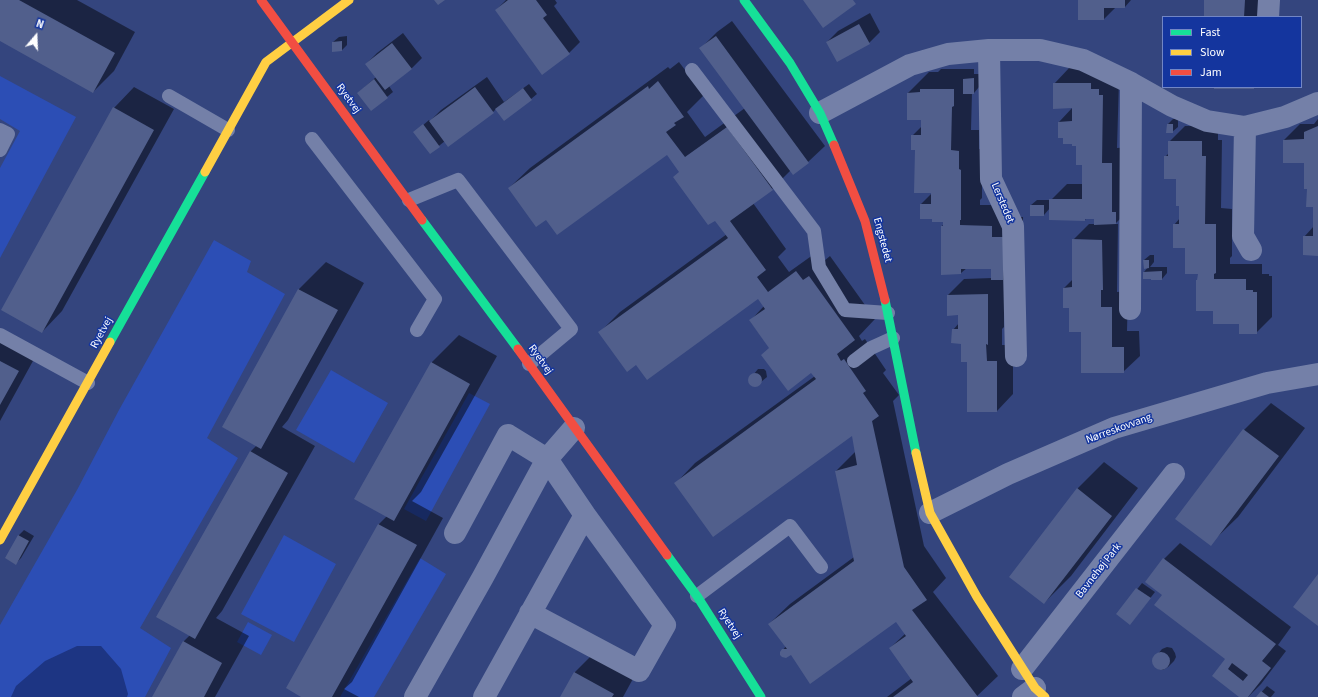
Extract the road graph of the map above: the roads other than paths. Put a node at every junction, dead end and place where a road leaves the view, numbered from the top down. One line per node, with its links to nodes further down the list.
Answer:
1 (261, 0): 6 (street, Ryetvej)
2 (349, 0): 6 (street)
3 (744, 0): 12 (street, Engstedet)
4 (1269, 0): 5 (street)
5 (1268, 16)
6 (292, 41): 15 (street, Ryetvej); 18 (street, Ryetvej)
7 (989, 50): 9 (street); 12 (street); 25 (street, Lerstedet)
8 (692, 70): 21 (lane)
9 (1131, 83): 13 (street); 20 (street)
10 (169, 96): 15 (lane)
11 (1318, 104): 13 (street)
12 (820, 113): 21 (street, Engstedet)
13 (1245, 127): 19 (street)
14 (0, 130): 17 (lane)
15 (228, 130): 29 (street, Ryetvej)
16 (312, 139): 22 (lane)
17 (0, 150)
18 (409, 200): 27 (street, Ryetvej); 27 (lane)
19 (1251, 250)
20 (1130, 309)
21 (888, 313): 24 (street, Engstedet)
22 (417, 330)
23 (0, 336): 29 (lane)
24 (893, 338): 26 (lane); 33 (street, Engstedet)
25 (1016, 356)
26 (854, 362)
27 (530, 364): 30 (street, Ryetvej)
28 (1318, 374): 33 (street, Nørreskovvang)
29 (88, 383): 36 (street, Ryetvej)
30 (574, 428): 31 (street); 38 (street, Ryetvej)
31 (547, 459): 34 (street); 35 (street); 42 (street)
32 (1174, 474): 40 (street, Bavnehøj Park)
33 (930, 513): 40 (street)
34 (585, 515): 39 (street); 39 (street)
35 (454, 533)
36 (0, 540)
37 (820, 567): 38 (lane)
38 (696, 596): 44 (street, Ryetvej)
39 (530, 613): 43 (street)
40 (1022, 669): 41 (street)
41 (1034, 694)
42 (415, 697)
43 (484, 697)
44 (761, 697)

